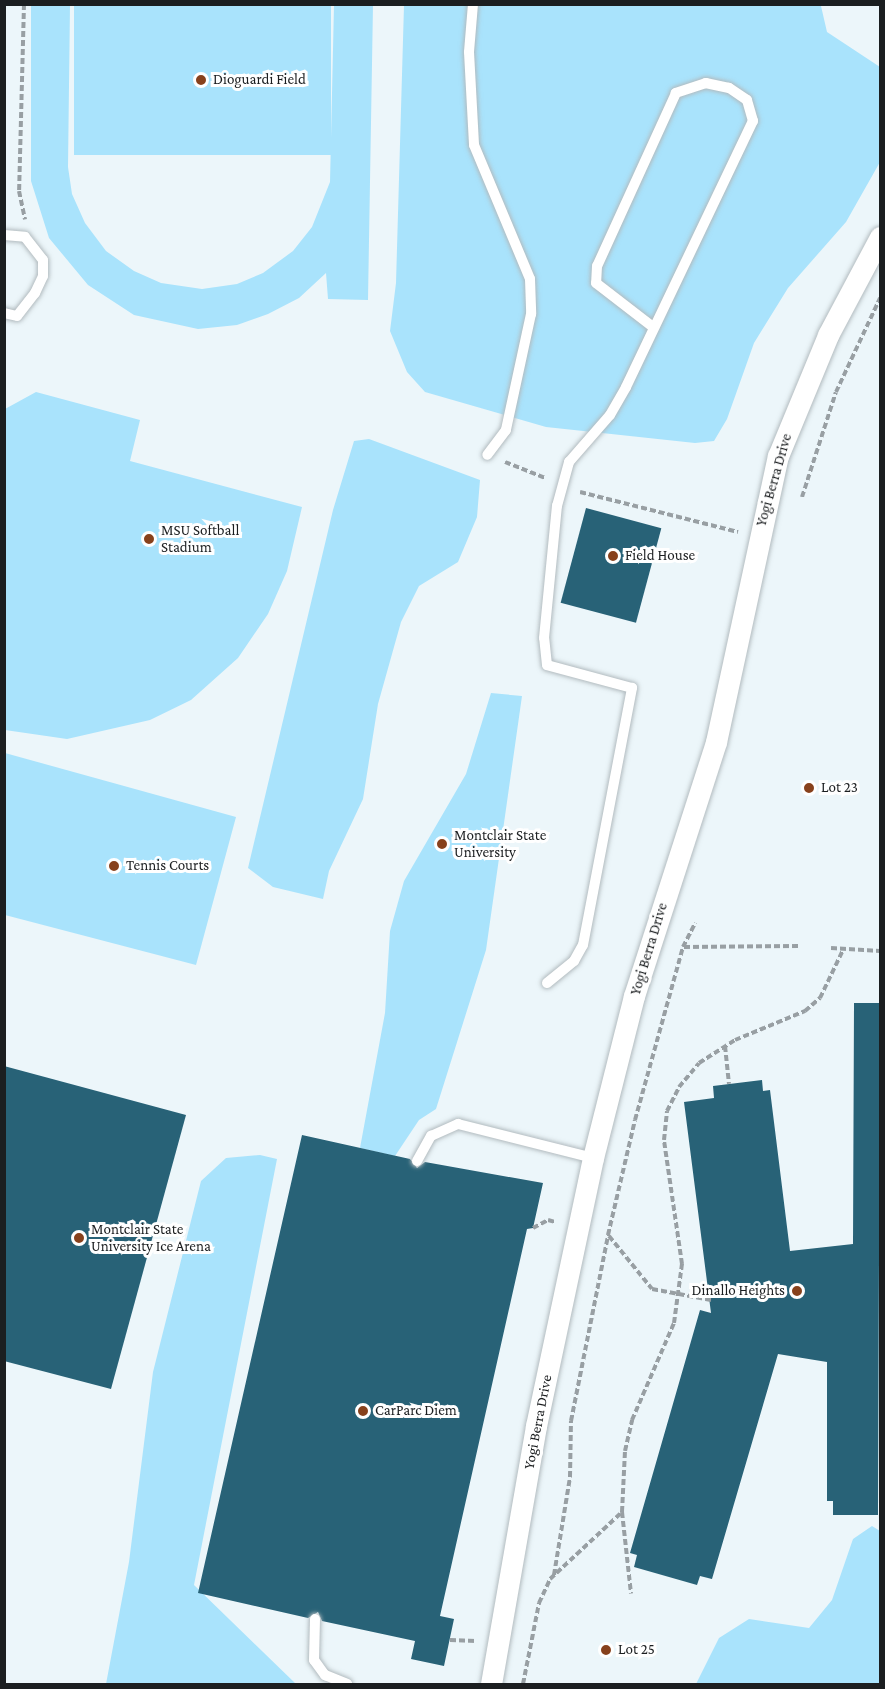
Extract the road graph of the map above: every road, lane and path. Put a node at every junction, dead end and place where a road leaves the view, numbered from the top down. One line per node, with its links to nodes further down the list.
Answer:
1 (24, 4): 4 (path)
2 (473, 4): 9 (lane)
3 (4, 235): 4 (lane)
4 (25, 237): 7 (lane)
5 (880, 237): 22 (street, Yogi Berra Drive)
6 (880, 298): 11 (path)
7 (4, 313)
8 (653, 327): 8 (lane); 10 (lane)
9 (488, 455): 10 (path)
10 (562, 485): 12 (path); 19 (lane)
11 (802, 497)
12 (742, 533)
13 (694, 923): 15 (path)
14 (800, 946): 15 (path)
15 (683, 947): 28 (path)
16 (831, 948): 17 (path)
17 (844, 948): 18 (path); 20 (path)
18 (880, 951)
19 (547, 983)
20 (725, 1046): 21 (path); 25 (path)
21 (729, 1084)
22 (593, 1158): 23 (lane); 32 (street, Yogi Berra Drive)
23 (417, 1161)
24 (620, 1250): 25 (path)
25 (681, 1294): 26 (path); 27 (path)
26 (711, 1300)
27 (622, 1512): 28 (path); 29 (path)
28 (554, 1575): 33 (path)
29 (631, 1594)
30 (315, 1619): 31 (lane)
31 (347, 1684)
32 (491, 1684)
33 (523, 1684)

